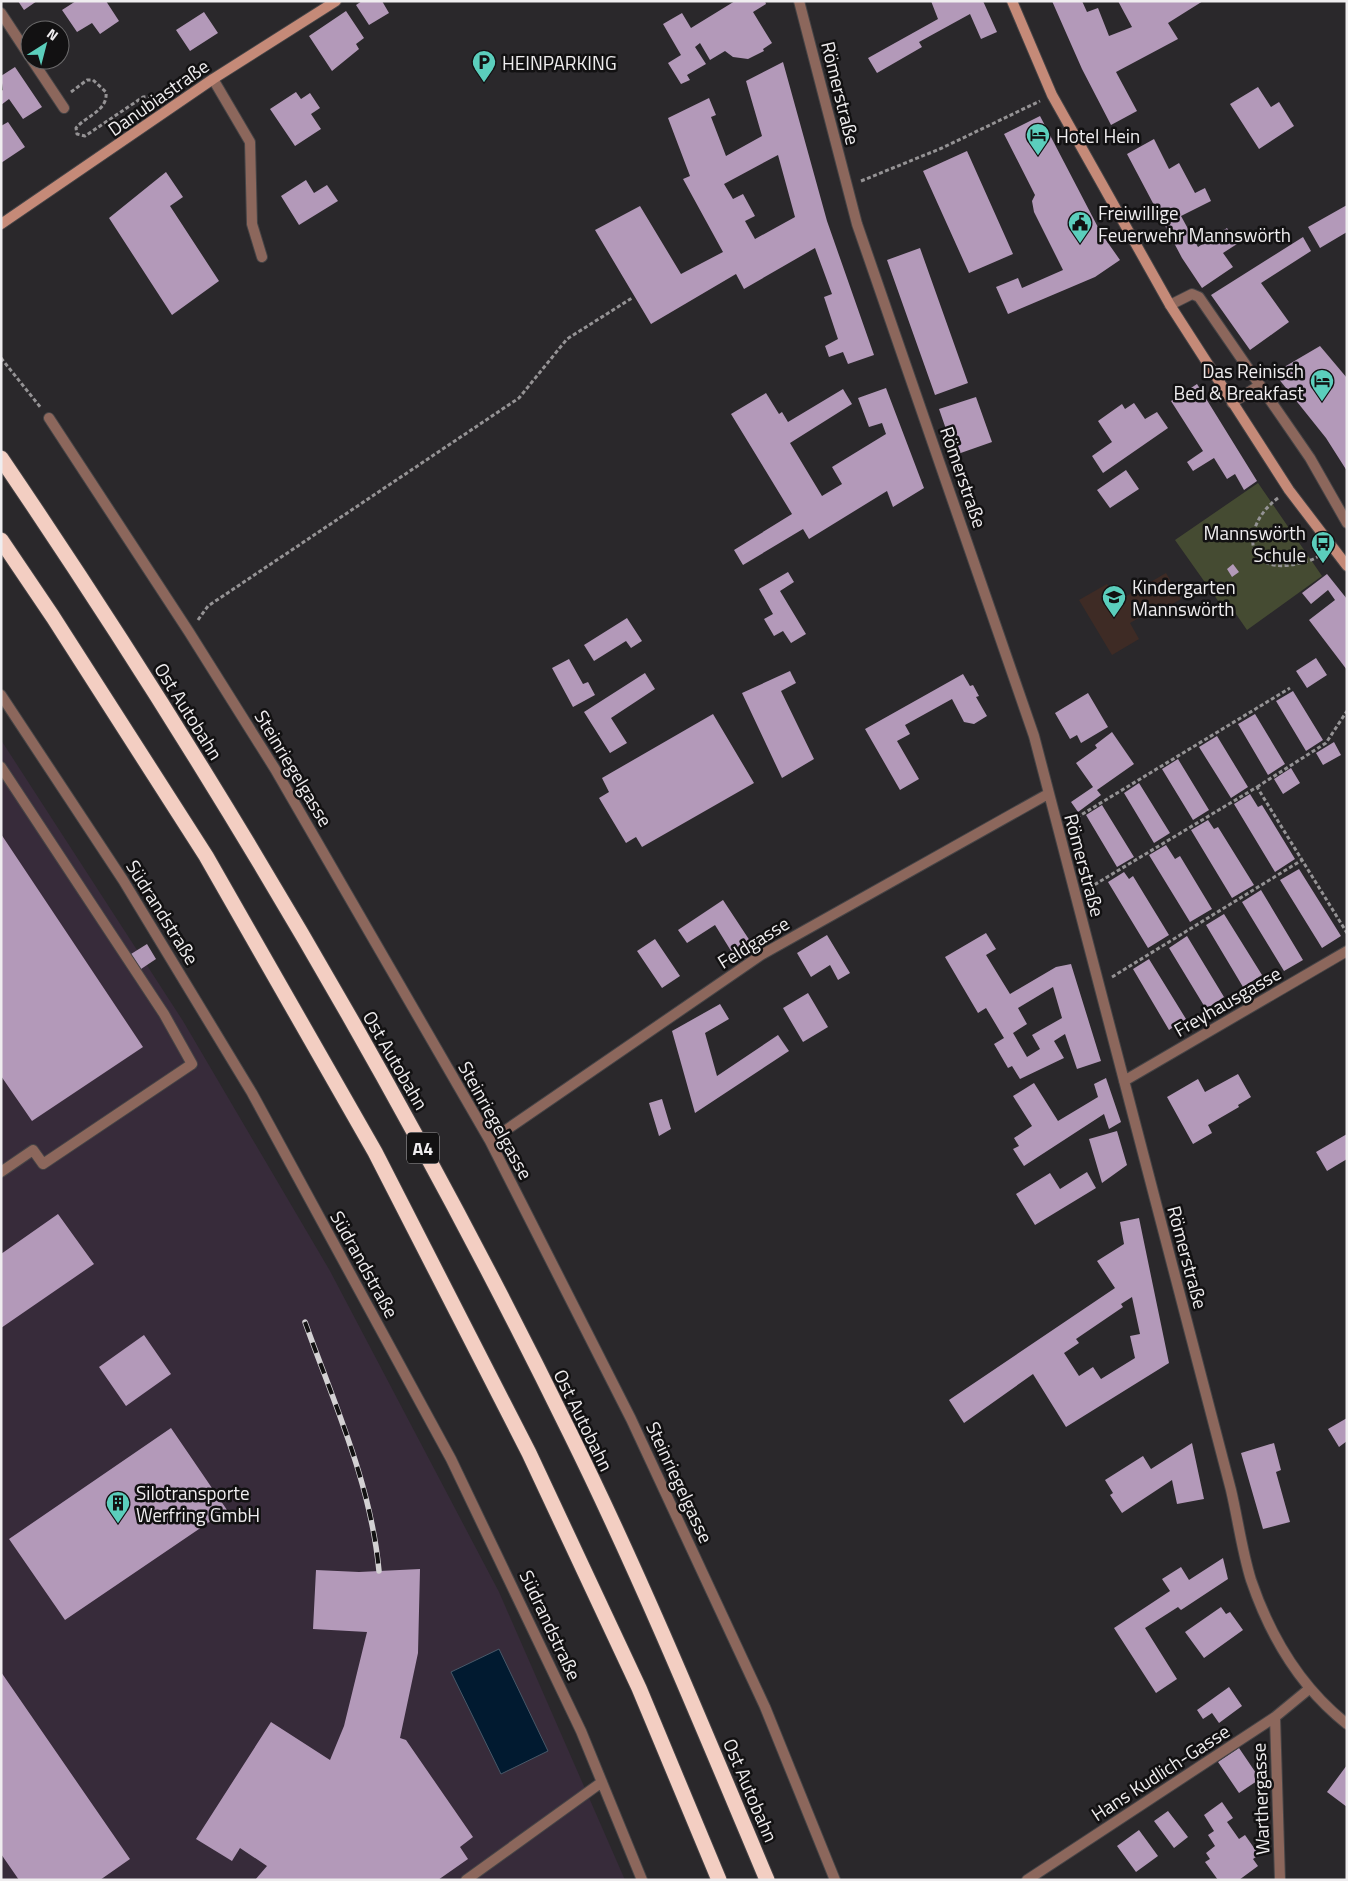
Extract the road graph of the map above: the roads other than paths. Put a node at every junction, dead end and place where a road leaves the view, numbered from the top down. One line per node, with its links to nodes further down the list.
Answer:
1 (336, 1): 7 (main road, Danubiastraße)
2 (799, 1): 21 (street, Römerstraße)
3 (1012, 1): 11 (main road)
4 (1, 13): 5 (street)
5 (20, 42)
6 (39, 70): 8 (street)
7 (213, 79): 9 (main road, Danubiastraße); 10 (street)
8 (61, 104)
9 (1, 224)
10 (262, 257)
11 (1170, 305): 12 (street); 13 (main road)
12 (1260, 385): 13 (street); 16 (street)
13 (1232, 403): 18 (main road)
14 (50, 418): 24 (street, Steinriegelgasse)
15 (1, 458): 34 (highway, Ost Autobahn / A4)
16 (1347, 524)
17 (1, 540): 33 (highway, A4)
18 (1347, 566)
19 (1, 695): 29 (street, Südrandstraße)
20 (1, 766): 25 (street)
21 (1048, 794): 23 (street, Römerstraße); 24 (street, Feldgasse)
22 (1347, 951): 23 (street, Freyhausgasse)
23 (1124, 1081): 26 (street, Römerstraße)
24 (490, 1141): 35 (street, Steinriegelgasse)
25 (1, 1172)
26 (1309, 1689): 27 (street, Hans Kudlich-Gasse); 28 (street, Römerstraße)
27 (1275, 1717): 30 (street, Hans Kudlich-Gasse); 36 (street, Warthergasse)
28 (1347, 1724)
29 (602, 1782): 31 (street); 32 (street, Südrandstraße)
30 (1032, 1878)
31 (466, 1880)
32 (642, 1880)
33 (719, 1880)
34 (767, 1880)
35 (835, 1880)
36 (1280, 1880)

